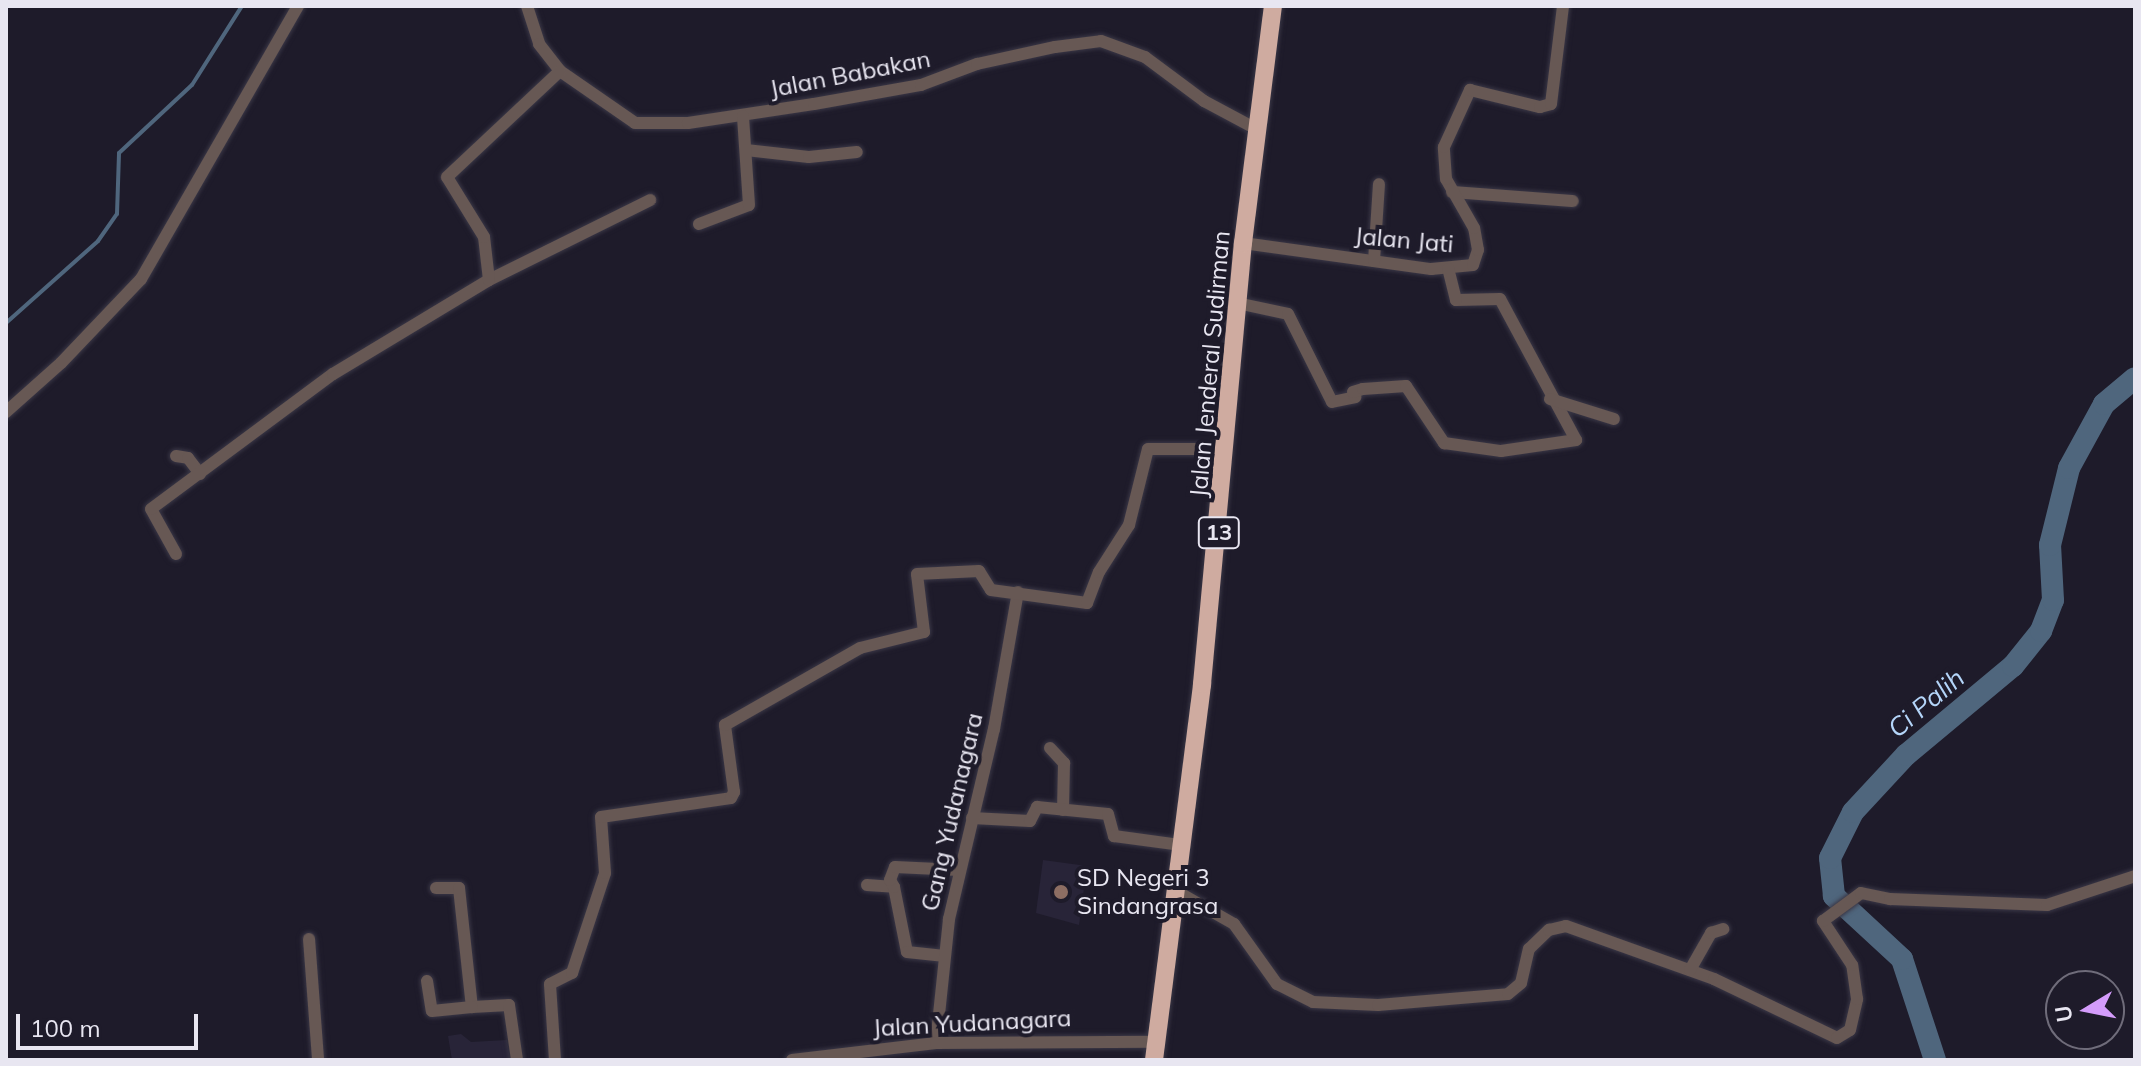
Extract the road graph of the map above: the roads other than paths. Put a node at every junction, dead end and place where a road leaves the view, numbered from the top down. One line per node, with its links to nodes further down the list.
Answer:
1 (298, 6): 21 (street)
2 (527, 6): 5 (street, Jalan Babakan)
3 (1273, 6): 7 (highway, Jalan Jenderal Sudirman / 13)
4 (1563, 6): 11 (street, Jalan Jati)
5 (560, 71): 6 (street, Jalan Babakan); 18 (street)
6 (743, 116): 7 (street, Jalan Babakan); 8 (street)
7 (1258, 130): 15 (highway, Jalan Jenderal Sudirman / 13)
8 (746, 150): 9 (street); 14 (street)
9 (857, 152)
10 (1379, 184): 16 (street)
11 (1452, 192): 13 (street); 17 (street, Jalan Jati)
12 (650, 200): 18 (street)
13 (1573, 201)
14 (699, 224)
15 (1243, 243): 16 (street, Jalan Jati); 19 (highway, Jalan Jenderal Sudirman / 13)
16 (1374, 261): 17 (street, Jalan Jati)
17 (1448, 269): 20 (street)
18 (489, 280): 25 (street)
19 (1237, 303): 20 (street); 23 (highway, Jalan Jenderal Sudirman / 13)
20 (1550, 399): 22 (street)
21 (6, 412)
22 (1614, 419)
23 (1224, 449): 27 (street); 31 (highway, Jalan Jenderal Sudirman / 13)
24 (176, 456): 25 (street)
25 (200, 474): 26 (street)
26 (176, 554)
27 (1018, 592): 30 (street, Gang Yudanagara); 48 (street)
28 (1050, 748): 29 (street)
29 (1063, 810): 30 (street); 31 (street)
30 (972, 818): 32 (street, Gang Yudanagara)
31 (1181, 845): 37 (highway, Jalan Jenderal Sudirman / 13)
32 (959, 870): 35 (street); 40 (street, Gang Yudanagara)
33 (2135, 876): 41 (street)
34 (867, 885): 35 (street)
35 (894, 887): 40 (street)
36 (436, 888): 43 (street)
37 (1176, 891): 41 (street); 45 (highway, Jalan Jenderal Sudirman / 13)
38 (1723, 929): 41 (street)
39 (309, 939): 46 (street)
40 (945, 956): 44 (street, Gang Yudanagara)
41 (1690, 970)
42 (427, 981): 43 (street)
43 (472, 1007): 47 (street)
44 (936, 1043): 45 (street, Jalan Yudanagara); 49 (street, Jalan Yudanagara)
45 (1155, 1051)
46 (318, 1060)
47 (517, 1060)
48 (555, 1060)
49 (792, 1060)

